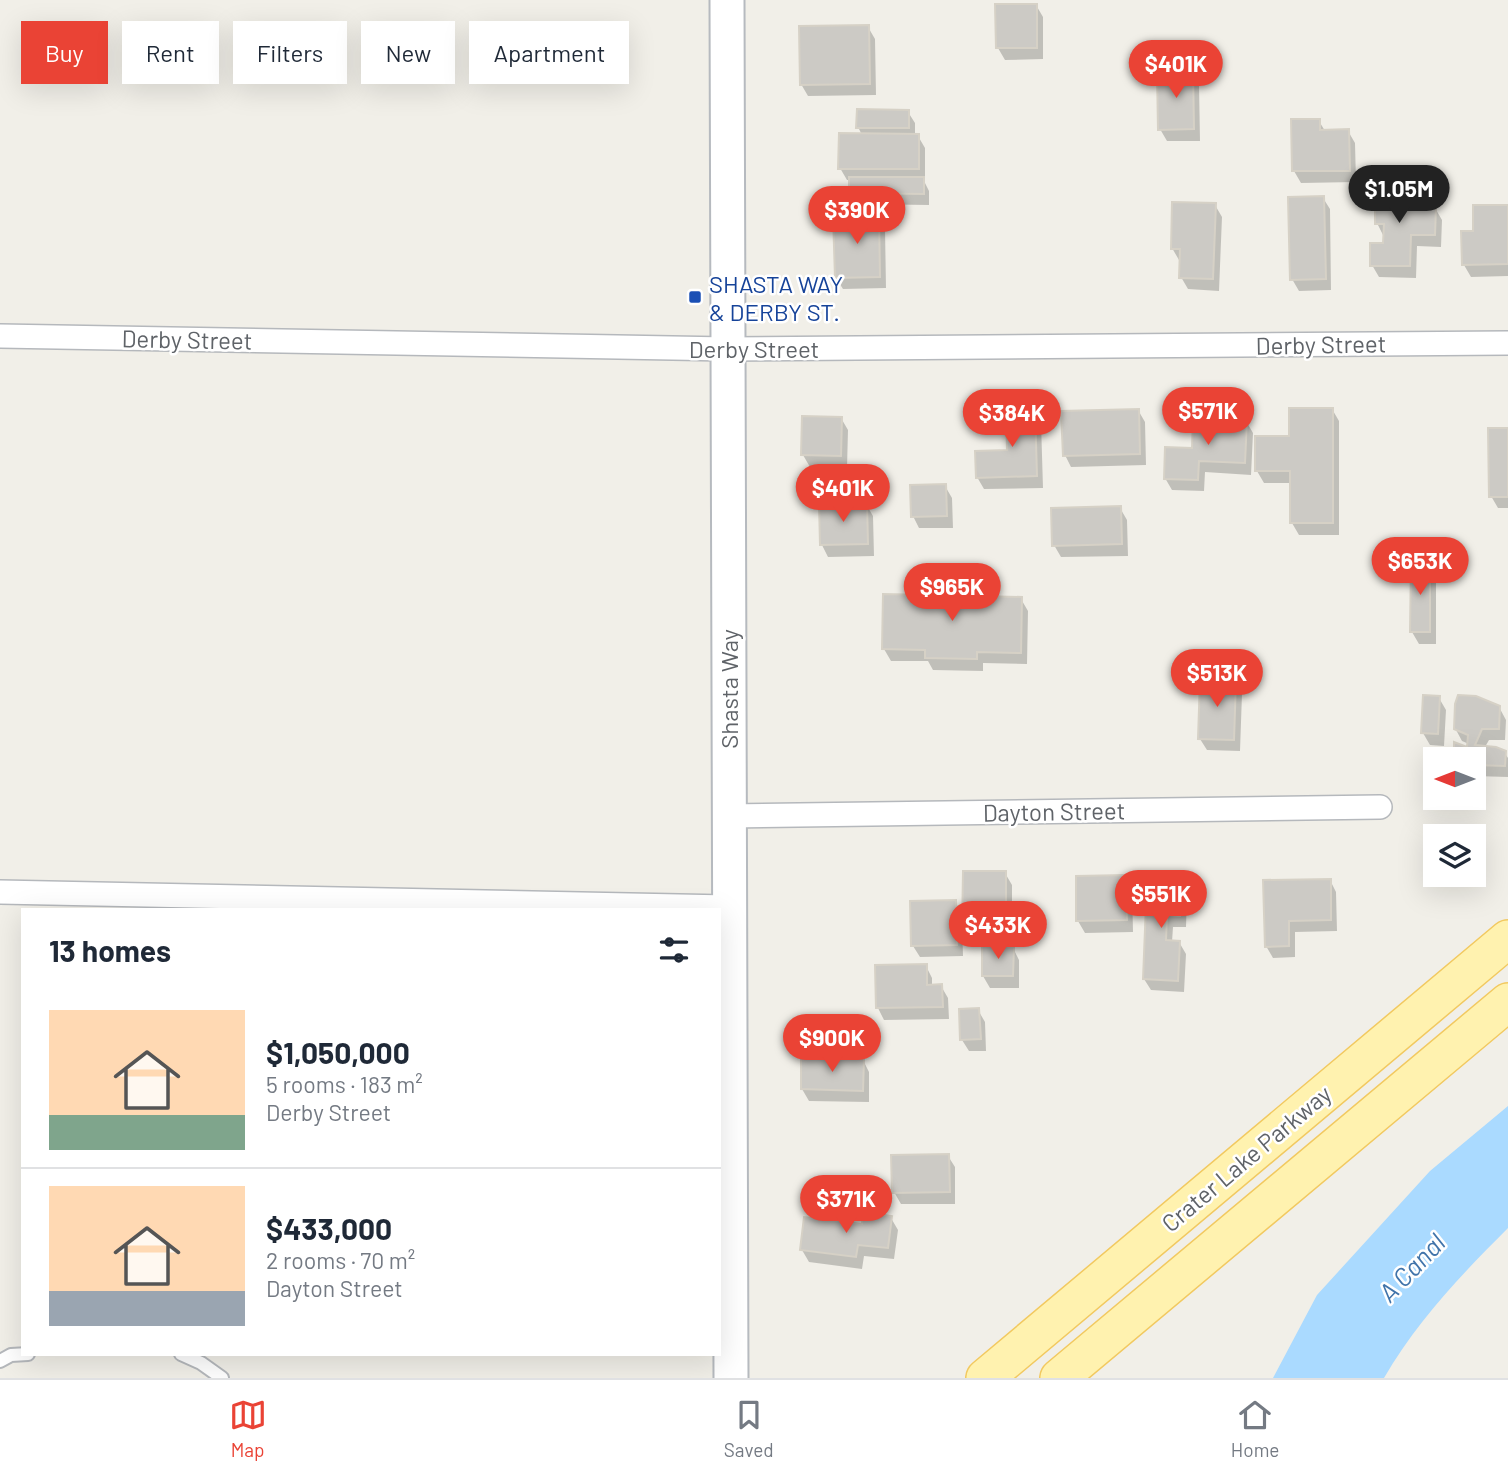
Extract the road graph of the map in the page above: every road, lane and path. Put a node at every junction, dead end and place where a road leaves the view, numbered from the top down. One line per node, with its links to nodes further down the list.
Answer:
1 (727, 0): 4 (main road, Shasta Way)
2 (0, 336): 4 (street, Derby Street)
3 (1508, 343): 4 (street, Derby Street)
4 (727, 349): 6 (main road, Shasta Way)
5 (1380, 807): 6 (street, Dayton Street)
6 (728, 816): 8 (main road, Shasta Way)
7 (0, 892): 8 (street)
8 (728, 907): 15 (main road, Shasta Way)
9 (1508, 939): 16 (main road, Crater Lake Parkway)
10 (1508, 1002): 17 (main road, Crater Lake Parkway)
11 (21, 1354): 13 (lane)
12 (185, 1356): 14 (lane)
13 (0, 1360)
14 (222, 1378)
15 (731, 1378)
16 (985, 1378)
17 (1059, 1378)

